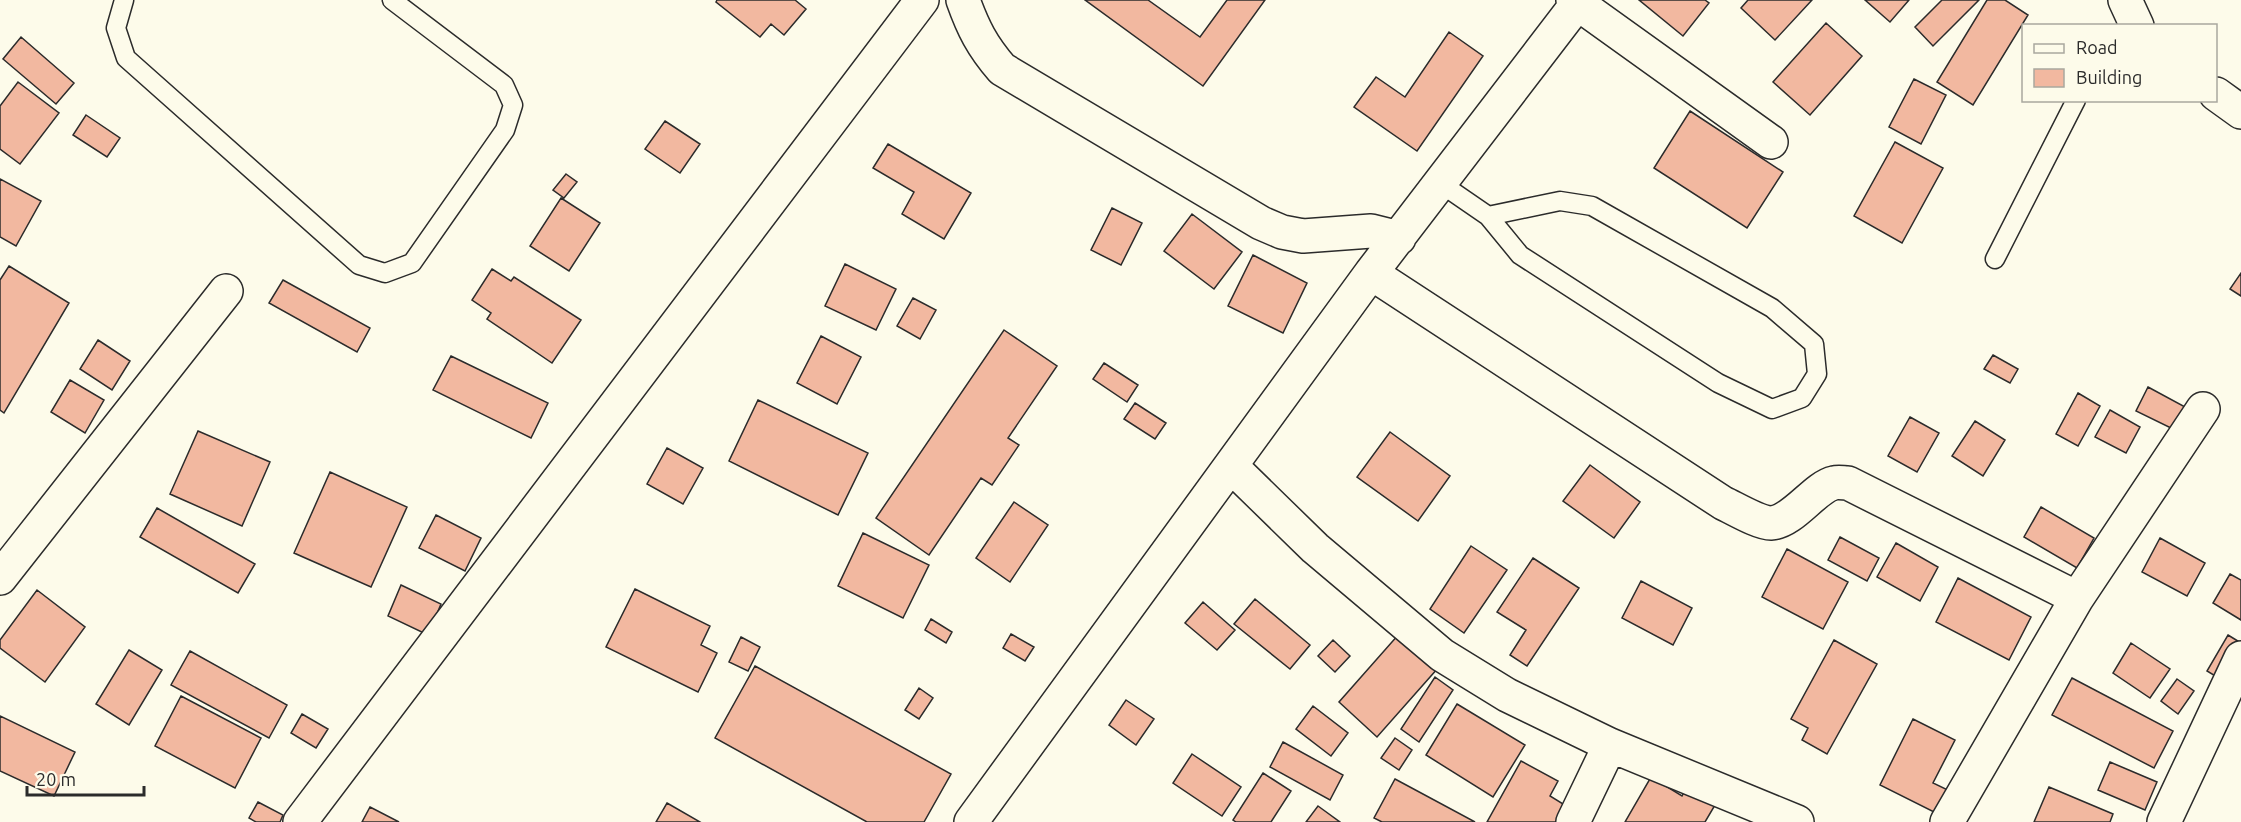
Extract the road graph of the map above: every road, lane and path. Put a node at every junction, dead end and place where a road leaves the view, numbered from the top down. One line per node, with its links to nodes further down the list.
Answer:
1 (124, 0): 2 (lane)
2 (392, 0)
3 (922, 0): 22 (street)
4 (963, 0): 12 (street)
5 (1577, 1): 9 (street); 10 (street)
6 (2217, 95): 8 (street)
7 (2075, 102): 13 (lane)
8 (2241, 112)
9 (1770, 142)
10 (1440, 183): 11 (lane); 12 (street)
11 (1488, 216): 11 (lane)
12 (1399, 238): 14 (street)
13 (1995, 259)
14 (1371, 273): 17 (street); 19 (street)
15 (226, 291): 18 (street)
16 (2203, 409): 19 (street)
17 (1231, 466): 21 (street); 23 (street)
18 (0, 579)
19 (2077, 598): 26 (street)
20 (2241, 658): 27 (street)
21 (1610, 745): 24 (street); 25 (street)
22 (300, 822)
23 (970, 822)
24 (1573, 822)
25 (1797, 822)
26 (1947, 822)
27 (2164, 822)

